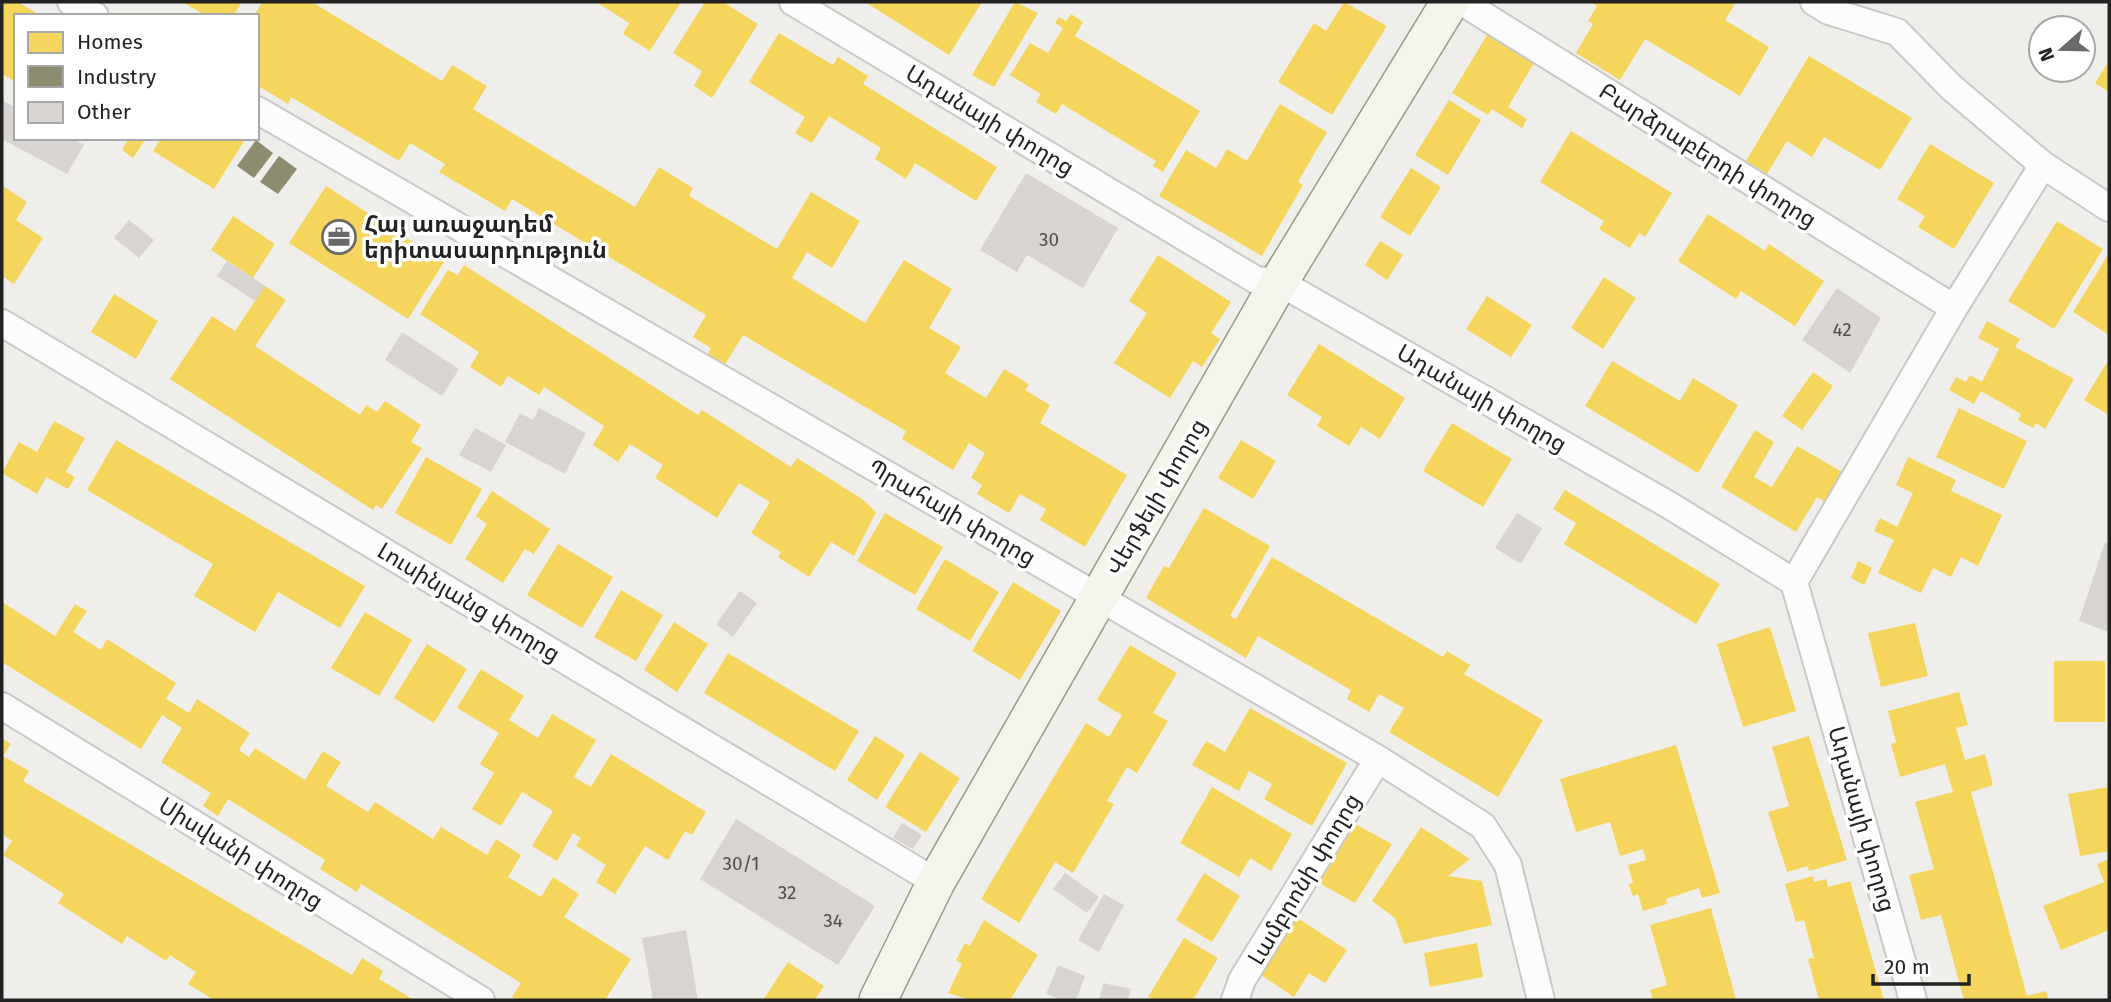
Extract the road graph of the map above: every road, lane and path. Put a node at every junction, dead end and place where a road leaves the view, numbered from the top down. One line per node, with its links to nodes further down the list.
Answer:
1 (71, 2): 6 (street)
2 (793, 2): 10 (street, Ադանայի փողոց)
3 (1450, 2): 10 (street, Վերֆելի փողոց)
4 (1462, 2): 11 (street, Բարձրաբերդի փողոց)
5 (1815, 2): 8 (street)
6 (92, 14)
7 (259, 111): 14 (street, Պրահայի փողոց)
8 (2043, 165): 9 (street); 11 (street)
9 (2109, 208)
10 (1279, 282): 13 (street, Ադանայի փողոց); 14 (street, Վերֆելի փողոց)
11 (1954, 308): 13 (street)
12 (2, 323): 17 (street, Լուսինյանց փողոց)
13 (1794, 582): 22 (street, Ադանայի փողոց)
14 (1099, 597): 16 (street, Պրահայի փողոց); 17 (street, Վերֆելի փողոց)
15 (2, 706): 18 (street, Սիսվանի փողոց)
16 (1378, 759): 20 (street, Լամբրոնի փողոց); 21 (street, Պրահայի փողոց)
17 (936, 882): 19 (street, Վերֆելի փողոց)
18 (481, 1000)
19 (878, 1000)
20 (1235, 1000)
21 (1541, 1000)
22 (1913, 1000)

